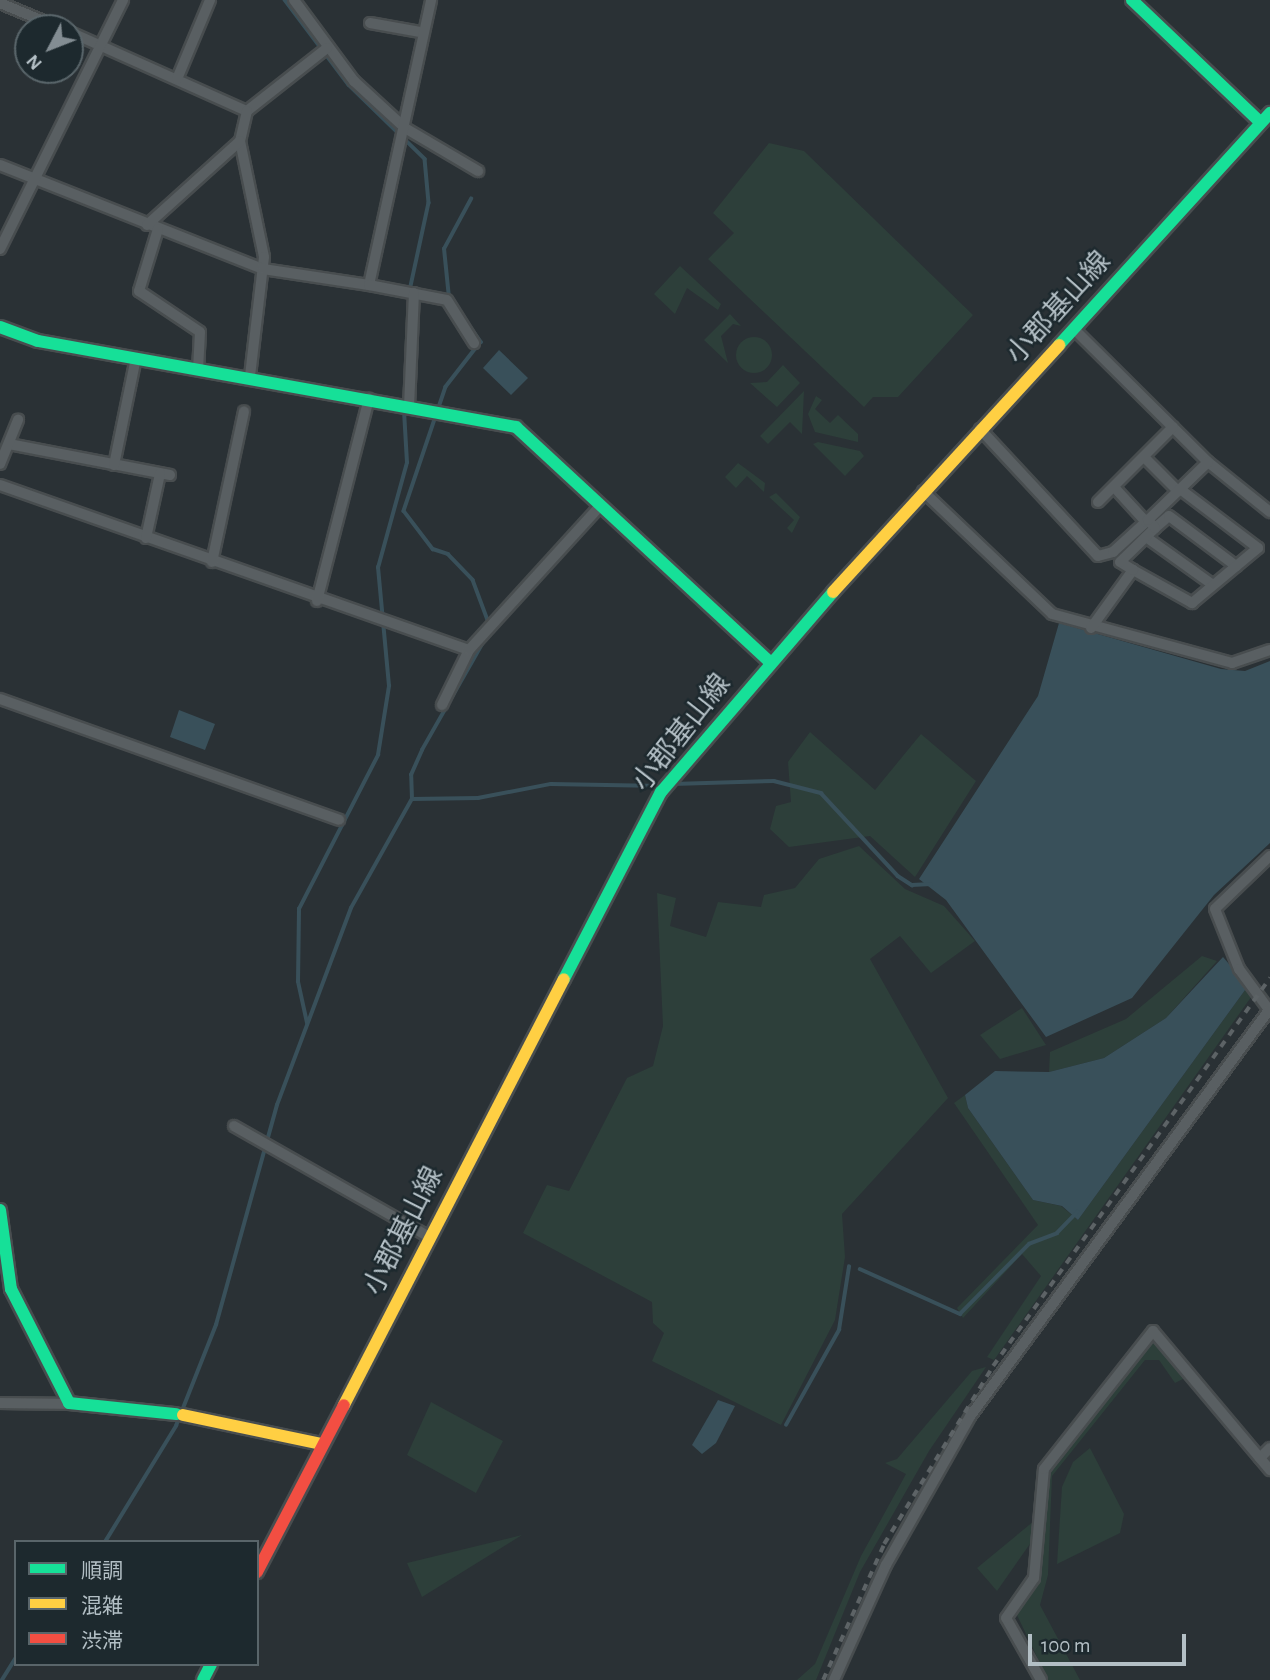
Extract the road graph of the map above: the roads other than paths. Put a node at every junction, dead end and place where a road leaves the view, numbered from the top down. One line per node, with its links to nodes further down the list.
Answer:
1 (123, 0): 11 (street)
2 (210, 0): 13 (street)
3 (294, 0): 12 (street)
4 (431, 0): 9 (street)
5 (1132, 0): 16 (main road)
6 (0, 3): 7 (street)
7 (26, 14)
8 (370, 23): 9 (street)
9 (420, 32): 17 (street)
10 (84, 38): 11 (street)
11 (102, 45): 13 (street); 21 (street)
12 (327, 48): 14 (street); 17 (street)
13 (177, 79): 14 (street)
14 (247, 111): 18 (street)
15 (1270, 113): 16 (main road, 小郡基山線)
16 (1260, 122): 29 (main road, 小郡基山線)
17 (405, 128): 20 (street); 26 (street)
18 (240, 141): 22 (street); 25 (street)
19 (0, 165): 21 (street)
20 (478, 171)
21 (34, 179): 22 (street); 24 (street)
22 (147, 225): 23 (street)
23 (158, 229): 25 (street); 32 (street)
24 (0, 249)
25 (263, 269): 26 (street); 33 (street)
26 (369, 285): 27 (street)
27 (414, 293): 30 (street); 35 (street)
28 (0, 327): 31 (main road)
29 (1075, 330): 38 (street); 39 (main road, 小郡基山線)
30 (474, 343)
31 (136, 358): 32 (main road); 44 (street)
32 (198, 368): 33 (main road)
33 (250, 377): 34 (main road)
34 (369, 399): 35 (main road); 59 (street)
35 (409, 407): 50 (main road)
36 (244, 411): 55 (street)
37 (18, 420): 40 (street)
38 (1173, 427): 41 (street); 42 (street)
39 (980, 429): 48 (main road, 小郡基山線); 52 (street)
40 (9, 444): 43 (street); 44 (street)
41 (1144, 457): 46 (street); 47 (street)
42 (1208, 462): 47 (street); 51 (street)
43 (0, 464)
44 (114, 465): 54 (street)
45 (0, 485): 54 (street)
46 (1114, 487): 49 (street); 52 (street)
47 (1179, 490): 52 (street); 56 (street)
48 (923, 491): 60 (street); 63 (main road, 小郡基山線)
49 (1098, 502)
50 (600, 506): 61 (street); 63 (main road)
51 (1270, 512)
52 (1150, 523): 53 (street); 56 (street)
53 (1146, 537): 57 (street); 58 (street)
54 (146, 538): 55 (street)
55 (212, 562): 59 (street)
56 (1236, 566): 58 (street)
57 (1133, 570): 58 (street); 60 (street)
58 (1213, 585)
59 (317, 601): 61 (street)
60 (1091, 628): 62 (street)
61 (469, 650): 65 (street)
62 (1270, 650)
63 (770, 662): 71 (main road, 小郡基山線)
64 (0, 699): 66 (street)
65 (442, 705)
66 (339, 820)
67 (1270, 856): 68 (street)
68 (1270, 1010): 79 (street)
69 (234, 1126): 71 (street)
70 (0, 1209): 73 (main road)
71 (429, 1237): 74 (main road, 小郡基山線)
72 (0, 1403): 73 (street)
73 (93, 1405): 74 (main road)
74 (322, 1444): 78 (main road, 小郡基山線)
75 (1270, 1448): 76 (street)
76 (1260, 1458): 77 (street); 80 (street)
77 (1270, 1470)
78 (259, 1568)
79 (834, 1680)
80 (1041, 1680)

